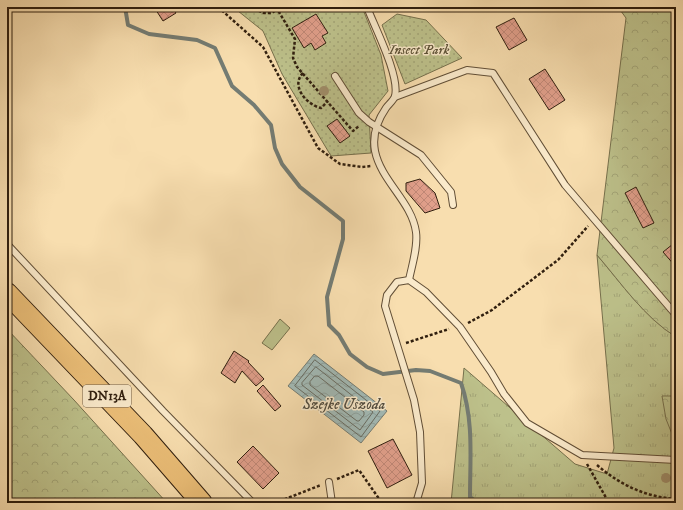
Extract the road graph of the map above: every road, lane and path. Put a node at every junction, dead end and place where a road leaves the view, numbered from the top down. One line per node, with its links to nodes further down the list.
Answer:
1 (218, 7): 11 (path)
2 (249, 7): 4 (path)
3 (367, 7): 7 (lane)
4 (276, 8): 5 (path)
5 (303, 74): 8 (path); 8 (path)
6 (335, 76): 9 (lane)
7 (395, 97): 10 (lane); 13 (lane)
8 (328, 101): 9 (path)
9 (366, 120): 10 (lane)
10 (376, 127): 11 (lane); 12 (lane)
11 (380, 165): 15 (lane)
12 (453, 205)
13 (594, 220): 17 (lane); 18 (path)
14 (7, 244): 25 (lane)
15 (409, 280): 18 (lane); 19 (lane)
16 (7, 293): 24 (main road, DN13A)
17 (676, 315)
18 (460, 327): 19 (path); 20 (lane)
19 (396, 346): 29 (lane)
20 (582, 454): 21 (lane); 23 (path); 30 (path)
21 (676, 460)
22 (329, 482): 26 (path); 27 (lane); 28 (path)
23 (676, 499)
24 (202, 503)
25 (253, 503)
26 (275, 503)
27 (332, 503)
28 (382, 503)
29 (416, 503)
30 (609, 503)

